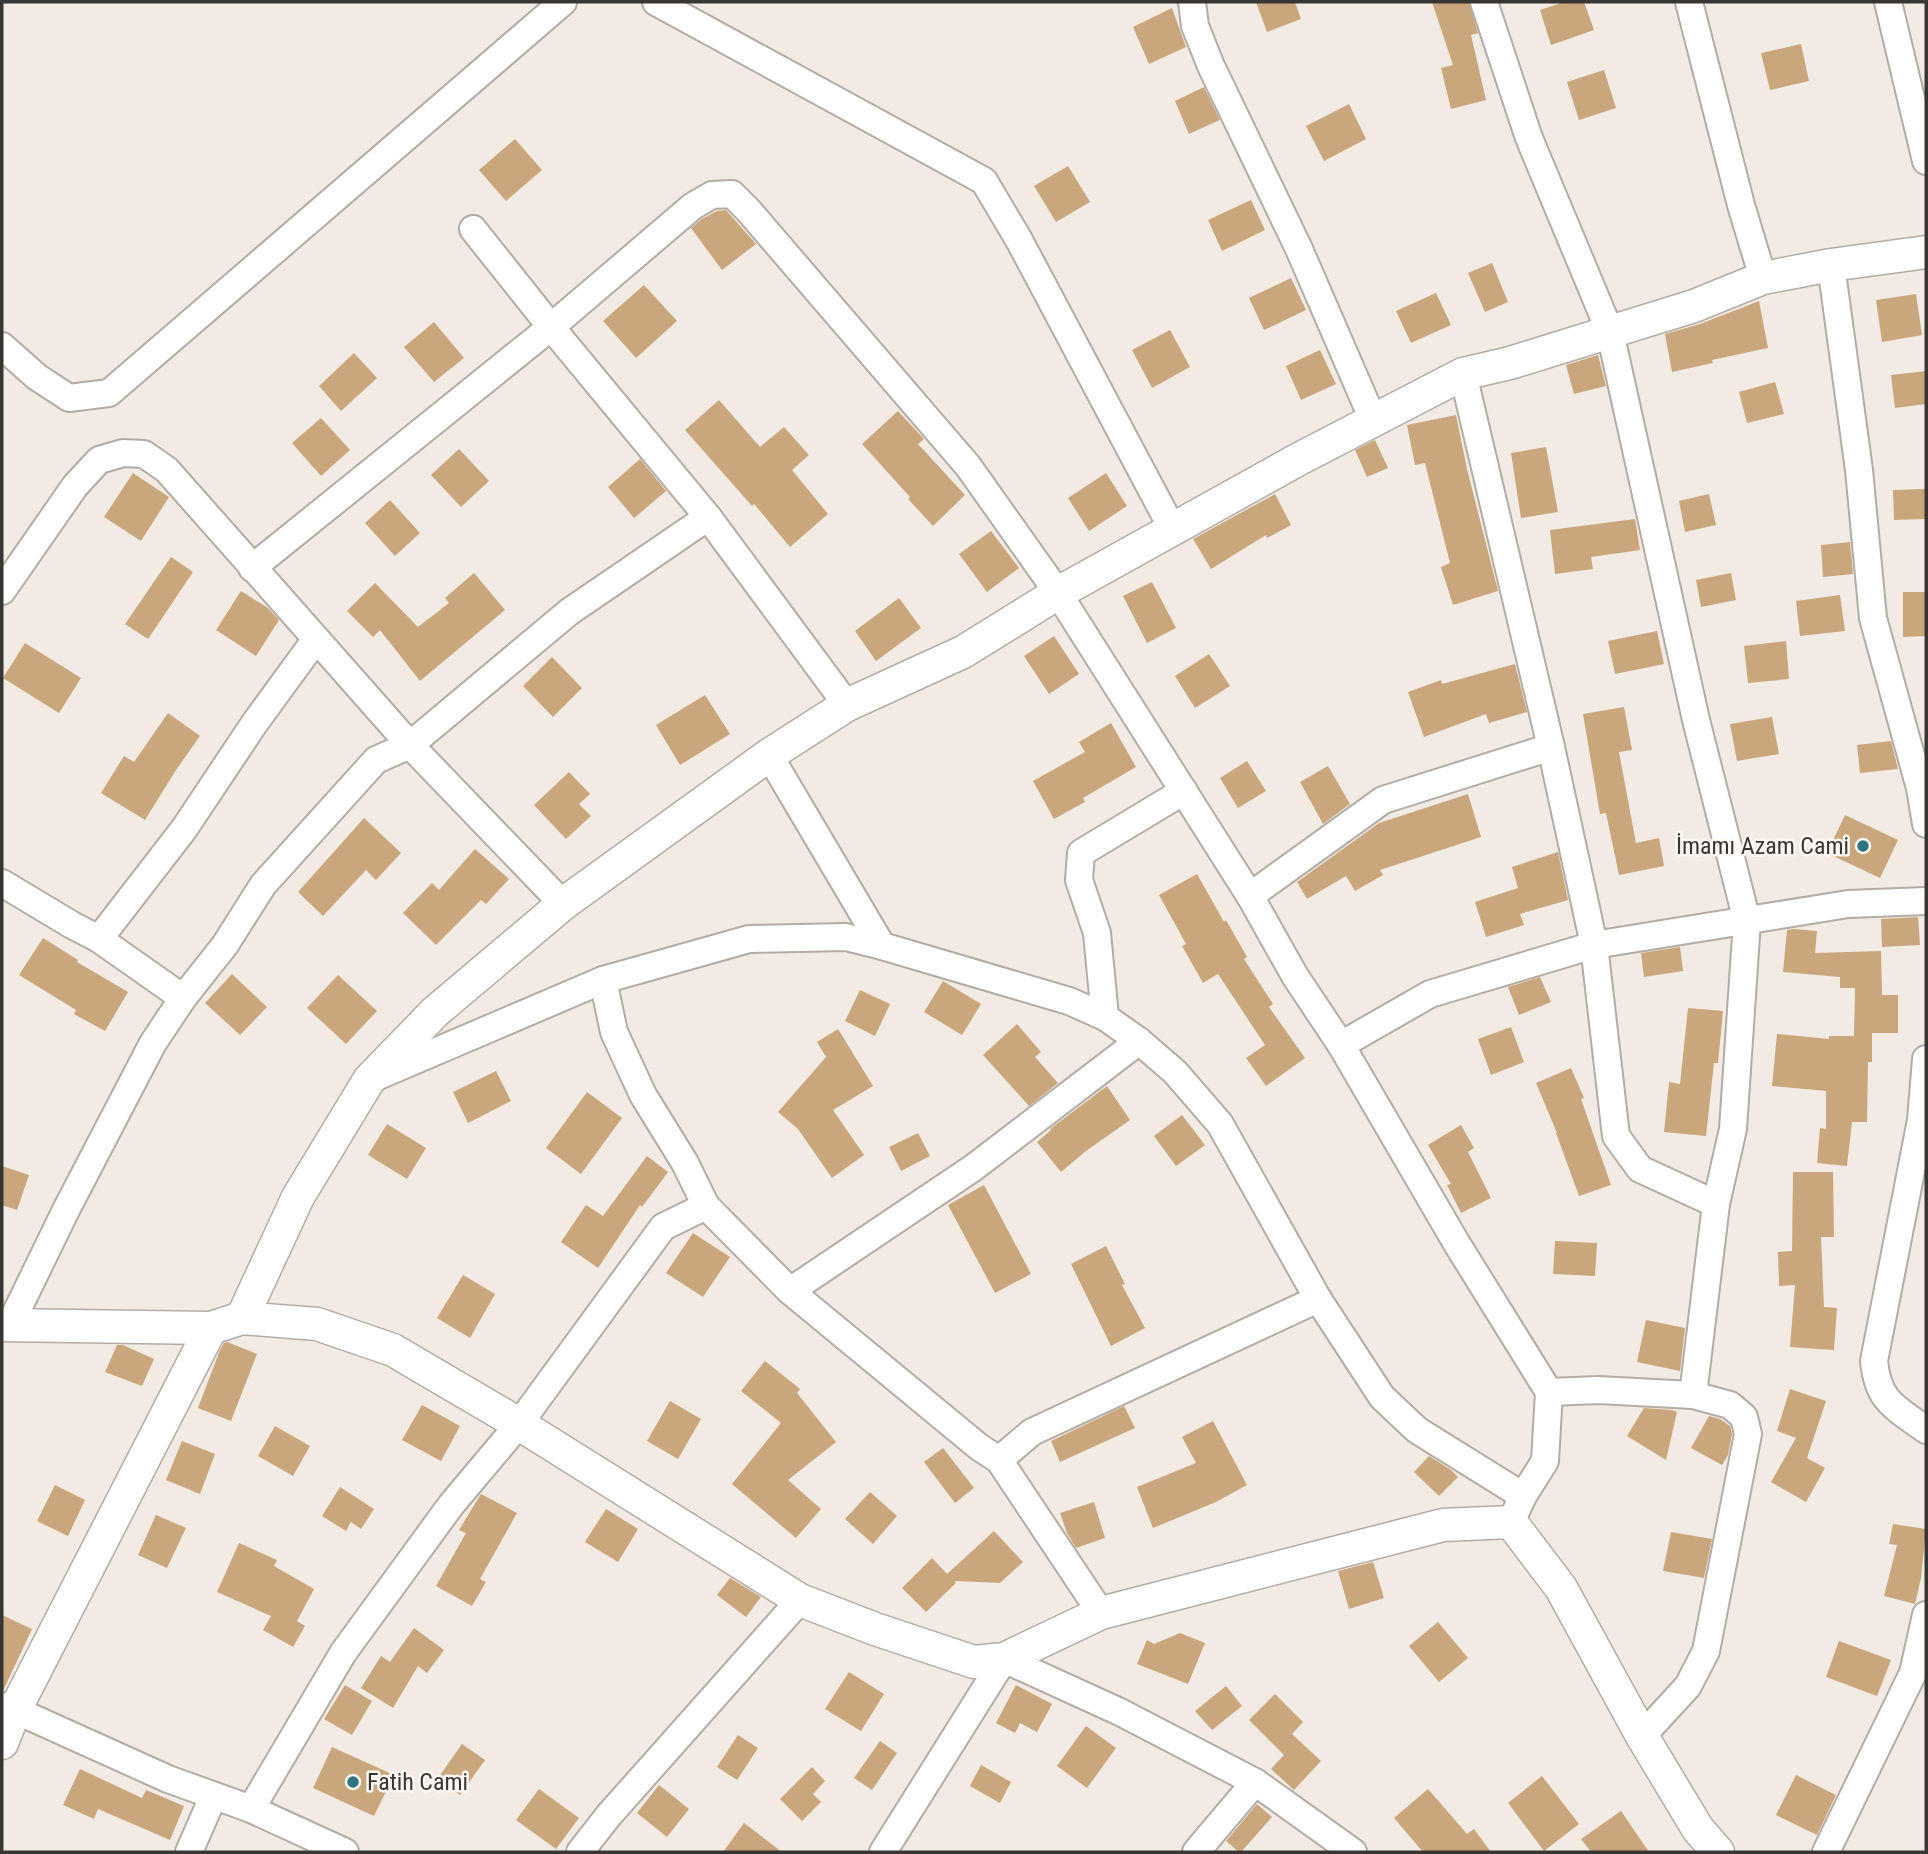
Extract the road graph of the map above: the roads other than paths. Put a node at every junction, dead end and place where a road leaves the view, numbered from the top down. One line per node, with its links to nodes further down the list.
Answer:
1 (564, 2): 14 (street)
2 (656, 2): 18 (street)
3 (1192, 2): 16 (street)
4 (1484, 2): 13 (street)
5 (1689, 2): 11 (street)
6 (1888, 2): 7 (street)
7 (1926, 162)
8 (472, 229): 12 (street)
9 (1926, 252): 10 (street)
10 (1831, 265): 11 (street); 28 (street)
11 (1763, 278): 13 (street)
12 (551, 327): 17 (street); 19 (street); 21 (street)
13 (1610, 332): 15 (street); 33 (street)
14 (2, 346)
15 (1463, 374): 16 (street); 25 (street)
16 (1374, 422): 18 (street)
17 (708, 517): 23 (street); 24 (street)
18 (1172, 530): 21 (street)
19 (253, 568): 20 (street); 22 (street)
20 (2, 591)
21 (1058, 593): 23 (street); 27 (street)
22 (316, 639): 24 (street); 34 (street)
23 (847, 705): 26 (street)
24 (410, 745): 32 (street); 38 (street)
25 (1551, 747): 30 (street); 36 (street)
26 (769, 755): 32 (street); 35 (street)
27 (1184, 791): 30 (street); 39 (street)
28 (1926, 824)
29 (2, 883): 34 (street)
30 (1250, 896): 41 (street)
31 (1926, 901): 33 (street)
32 (564, 904): 43 (street)
33 (1747, 921): 36 (street); 44 (street)
34 (99, 939): 38 (street)
35 (882, 946): 37 (street); 39 (street)
36 (1594, 946): 41 (street); 44 (street)
37 (603, 980): 43 (street); 45 (street)
38 (183, 998): 49 (street)
39 (1105, 1017): 40 (street)
40 (1139, 1041): 46 (street); 47 (street)
41 (1341, 1045): 51 (street)
42 (1926, 1059): 54 (street)
43 (369, 1080): 48 (street)
44 (1716, 1204): 52 (street)
45 (706, 1206): 46 (street); 53 (street)
46 (790, 1291): 55 (street)
47 (1318, 1299): 55 (street); 56 (street)
48 (242, 1318): 50 (street); 53 (street)
49 (6, 1325): 50 (street)
50 (211, 1328): 62 (street)
51 (1549, 1391): 52 (street); 56 (street)
52 (1693, 1395): 63 (street)
53 (519, 1424): 57 (street); 67 (street)
54 (1926, 1430)
55 (999, 1460): 58 (street)
56 (1517, 1509): 58 (street); 63 (street)
57 (800, 1600): 60 (street); 70 (street)
58 (1101, 1613): 60 (street)
59 (1926, 1615): 61 (street)
60 (1004, 1658): 65 (street); 71 (street)
61 (1920, 1676): 75 (street)
62 (9, 1708): 64 (street); 66 (street)
63 (1642, 1736): 74 (street)
64 (2, 1743)
65 (1255, 1782): 72 (street); 73 (street)
66 (213, 1797): 67 (street); 68 (street)
67 (251, 1809): 69 (street)
68 (189, 1852)
69 (345, 1852)
70 (580, 1852)
71 (883, 1852)
72 (1196, 1852)
73 (1353, 1852)
74 (1718, 1852)
75 (1826, 1852)

